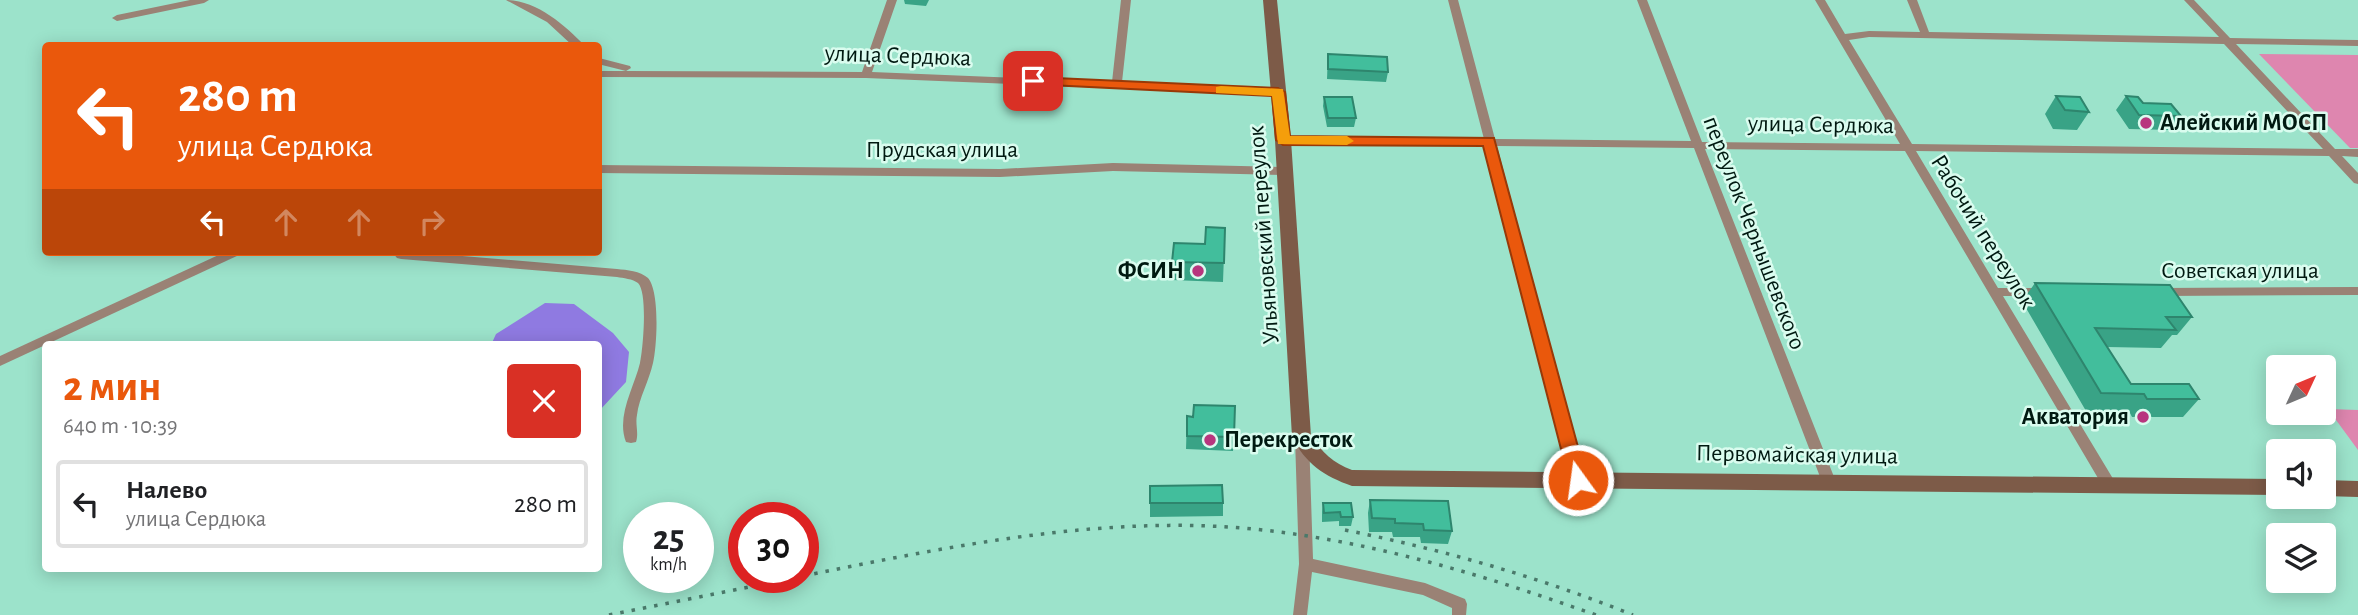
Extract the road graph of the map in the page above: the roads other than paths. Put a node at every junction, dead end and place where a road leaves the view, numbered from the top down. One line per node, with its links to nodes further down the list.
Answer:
1 (204, 0): 11 (street)
2 (511, 0): 15 (street)
3 (892, 0): 20 (street)
4 (1126, 0): 21 (street)
5 (1270, 0): 22 (main road, Ульяновский переулок)
6 (1453, 0): 24 (street)
7 (1642, 0): 25 (street, переулок Чернышевского)
8 (1820, 0): 13 (street, Рабочий переулок)
9 (1912, 0): 12 (street)
10 (2189, 0): 14 (street)
11 (117, 18)
12 (1926, 36): 13 (street); 14 (street)
13 (1841, 38): 26 (street, Рабочий переулок)
14 (2227, 40): 16 (street); 27 (street)
15 (570, 41)
16 (2358, 43)
17 (602, 62): 18 (street)
18 (643, 73): 19 (street); 20 (street, улица Сердюка)
19 (602, 74)
20 (866, 75): 21 (street, улица Сердюка)
21 (1117, 84): 22 (street, улица Сердюка)
22 (1278, 92): 23 (main road, Ульяновский переулок)
23 (1283, 140): 24 (street, улица Сердюка); 30 (main road, Ульяновский переулок)
24 (1489, 141): 25 (street, улица Сердюка); 43 (street)
25 (1696, 144): 26 (street, улица Сердюка); 44 (street, переулок Чернышевского)
26 (1905, 147): 27 (street, улица Сердюка); 35 (street, Рабочий переулок)
27 (2332, 153): 28 (street, улица Сердюка); 31 (street)
28 (2358, 153)
29 (602, 169): 30 (street, Прудская улица)
30 (1285, 171): 42 (main road, Ульяновский переулок)
31 (2358, 180)
32 (226, 256): 38 (street)
33 (412, 256): 41 (street)
34 (2358, 291): 37 (street, Советская улица)
35 (1996, 292): 36 (street); 45 (street, Рабочий переулок)
36 (2052, 292)
37 (2149, 292)
38 (43, 341)
39 (42, 342): 40 (street)
40 (0, 361)
41 (631, 438)
42 (1302, 438): 43 (main road, Первомайская улица); 49 (street)
43 (1578, 480): 44 (main road, Первомайская улица)
44 (1829, 482): 45 (main road, Первомайская улица)
45 (2110, 486): 46 (main road, Первомайская улица)
46 (2266, 487)
47 (2336, 488): 48 (main road)
48 (2358, 489)
49 (1306, 564): 50 (street); 51 (street)
50 (1300, 615)
51 (1460, 615)

